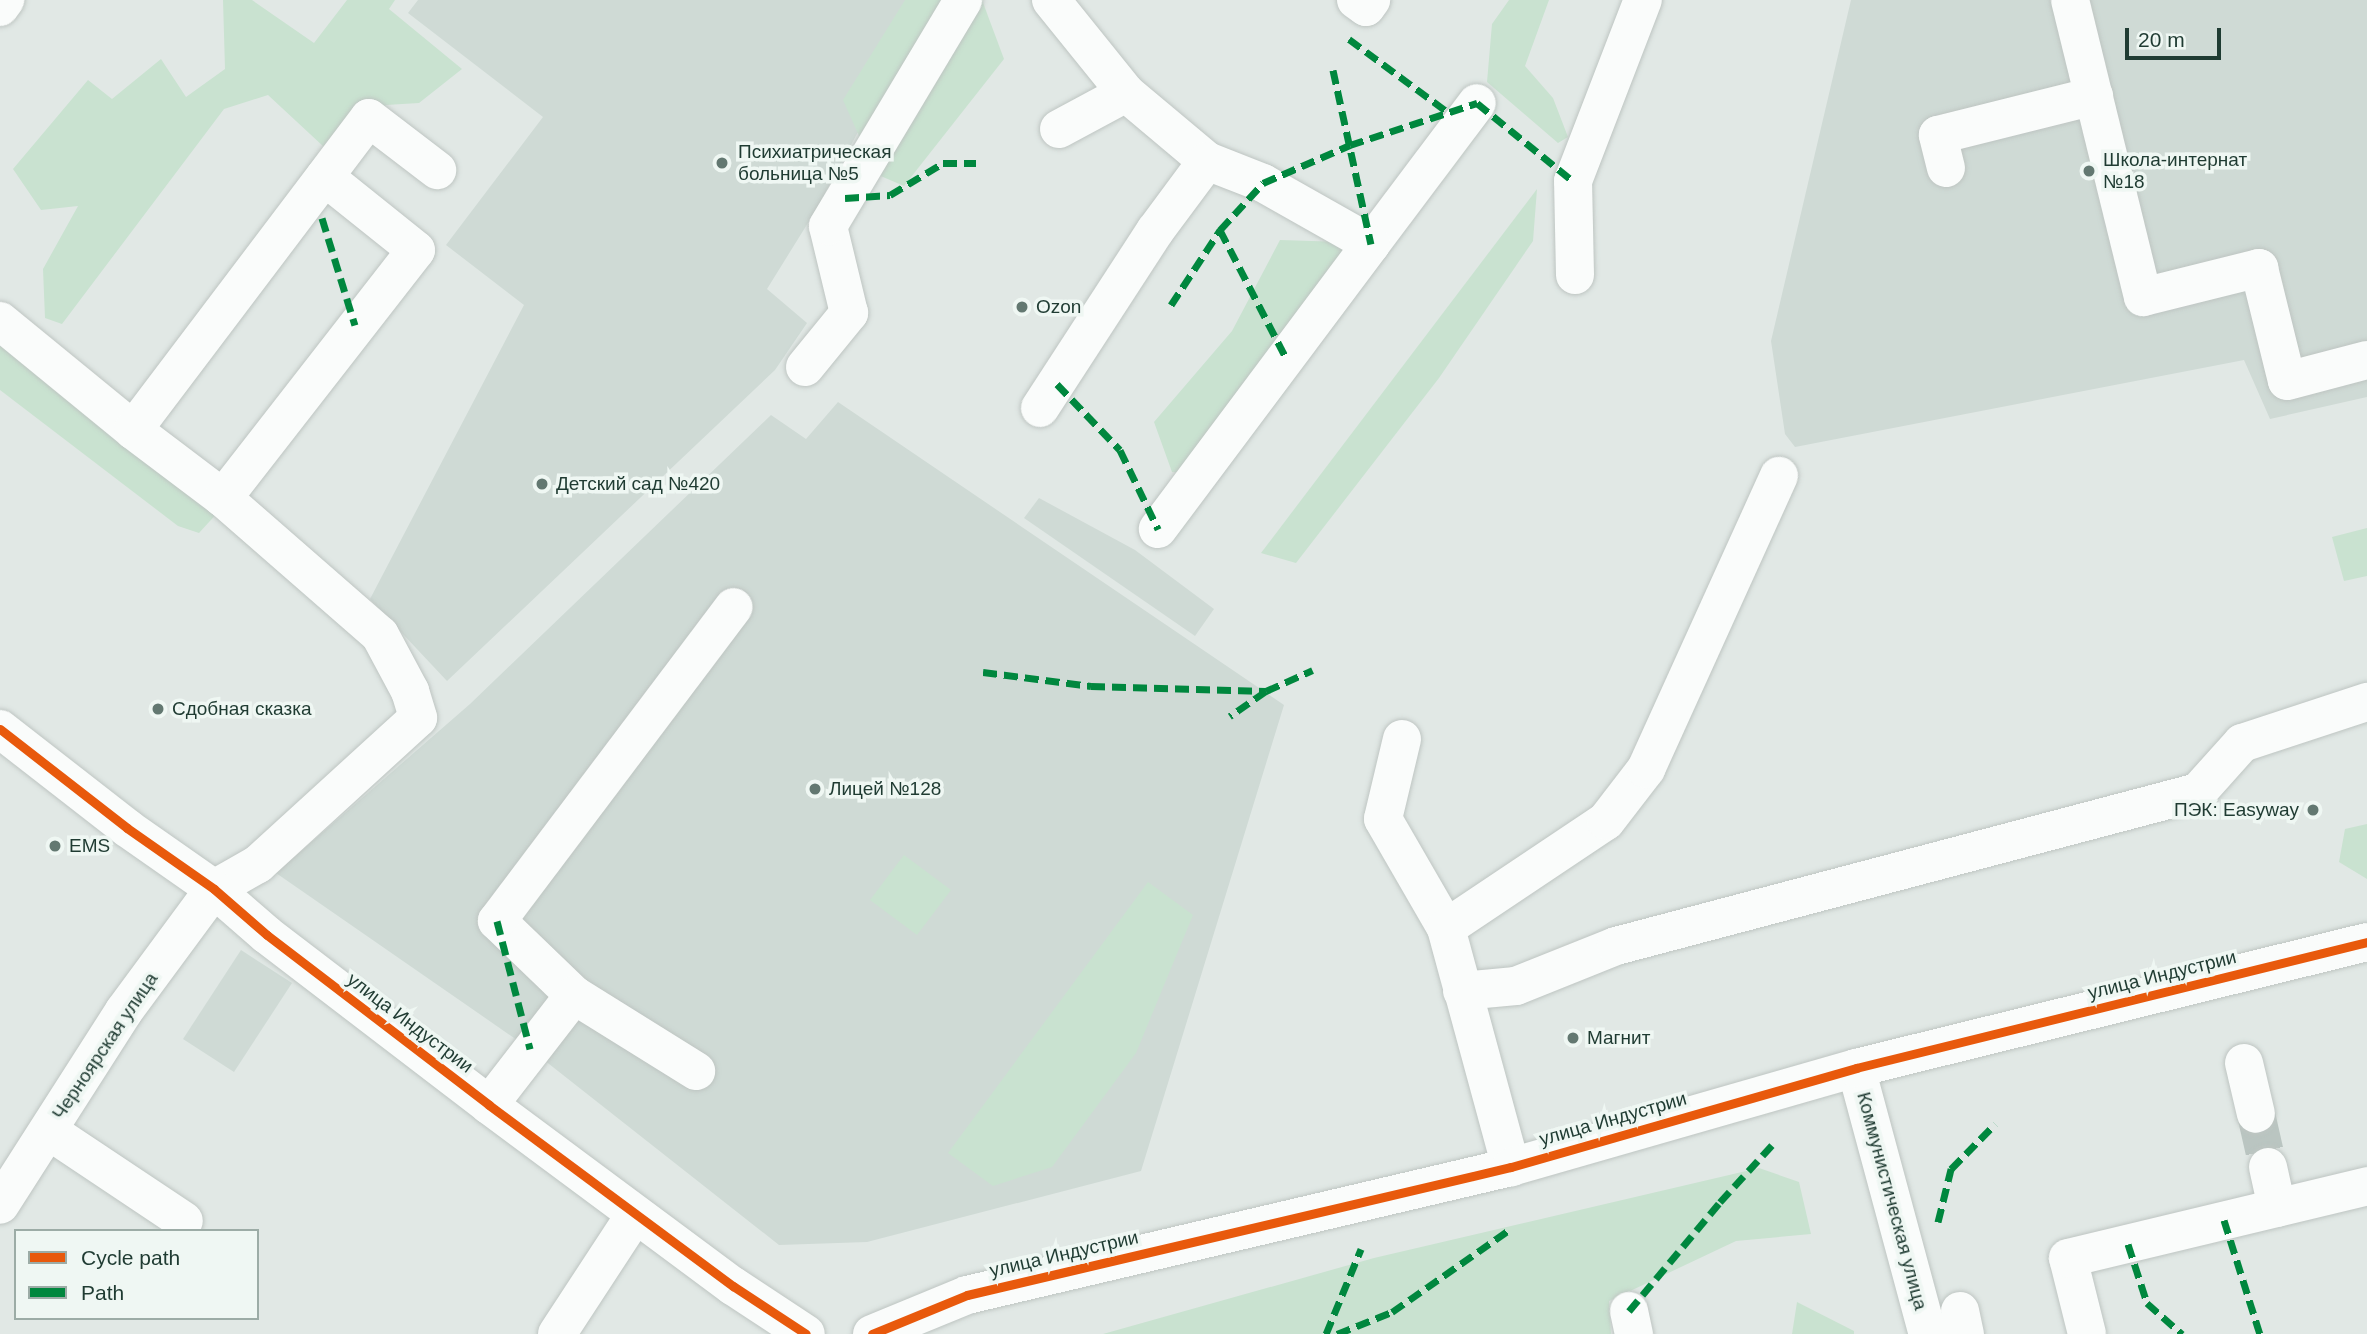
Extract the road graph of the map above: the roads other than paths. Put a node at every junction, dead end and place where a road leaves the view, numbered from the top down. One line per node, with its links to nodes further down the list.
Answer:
1 (5, 0): 8 (street)
2 (963, 0): 21 (street)
3 (1051, 0): 9 (street)
4 (1356, 0): 5 (street)
5 (1371, 0)
6 (1643, 0): 18 (street)
7 (2070, 0): 10 (street)
8 (0, 7)
9 (1126, 93): 12 (street); 13 (street)
10 (2094, 96): 14 (street); 20 (street)
11 (1477, 103): 17 (street)
12 (1059, 129)
13 (1208, 161): 17 (street); 22 (street)
14 (1946, 168)
15 (437, 170): 16 (street)
16 (325, 177): 23 (street); 25 (street)
17 (1371, 244): 26 (street)
18 (1575, 275)
19 (0, 321): 23 (street)
20 (2367, 360)
21 (805, 367)
22 (1040, 408)
23 (133, 430): 25 (street)
24 (1779, 476): 32 (street)
25 (223, 498): 31 (street)
26 (1158, 529)
27 (734, 607): 35 (street)
28 (2367, 702): 34 (street)
29 (0, 729): 31 (street, улица Индустрии)
30 (1402, 738): 32 (street)
31 (214, 889): 39 (street, улица Индустрии); 41 (street, Черноярская улица)
32 (1446, 928): 34 (street)
33 (2367, 942): 37 (street, улица Индустрии)
34 (1461, 991): 42 (street)
35 (573, 995): 38 (street); 39 (street)
36 (2244, 1063): 40 (street)
37 (1856, 1068): 42 (street, улица Индустрии); 52 (street, Коммунистическая улица)
38 (696, 1071)
39 (489, 1105): 47 (street, улица Индустрии)
40 (2256, 1114)
41 (49, 1131): 45 (street, Черноярская улица); 48 (street)
42 (1511, 1167): 51 (street, улица Индустрии)
43 (2268, 1167): 46 (street)
44 (2366, 1190): 46 (street)
45 (0, 1205)
46 (2277, 1208): 53 (street)
47 (635, 1214): 49 (street); 50 (street, улица Индустрии)
48 (184, 1221)
49 (557, 1334)
50 (806, 1334)
51 (872, 1334)
52 (1928, 1334)
53 (2087, 1334)

